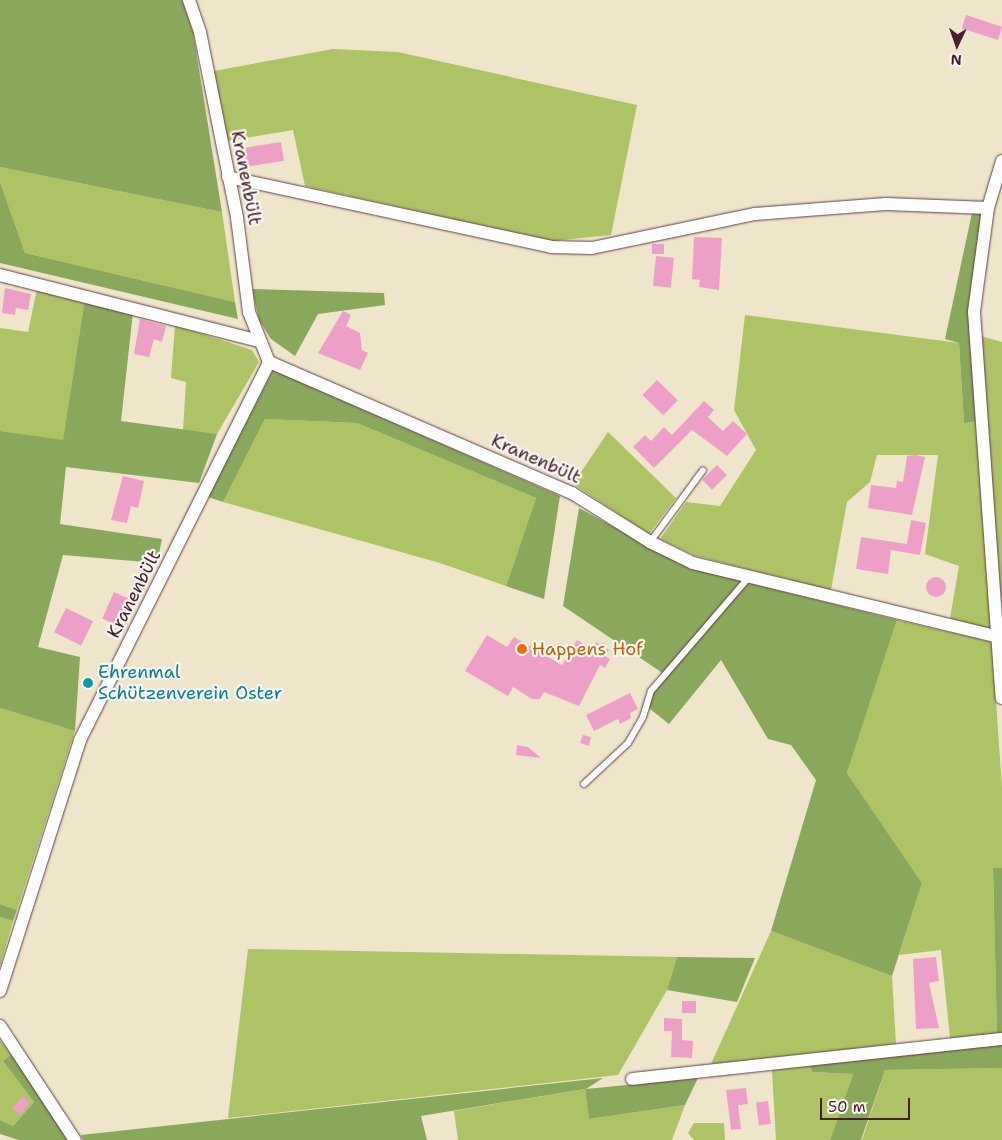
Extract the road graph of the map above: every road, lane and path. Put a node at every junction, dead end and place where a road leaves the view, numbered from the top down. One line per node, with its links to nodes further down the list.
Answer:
1 (189, 0): 3 (street, Kranenbült)
2 (1002, 161): 4 (street)
3 (228, 178): 4 (street); 6 (street, Kranenbült)
4 (988, 208): 11 (street)
5 (0, 275): 6 (street)
6 (258, 342): 7 (street, Kranenbült)
7 (269, 362): 9 (street, Kranenbült); 14 (street, Kranenbült)
8 (703, 470): 9 (lane)
9 (650, 542): 10 (street, Kranenbült)
10 (750, 577): 11 (street, Kranenbült); 13 (lane)
11 (1000, 638): 12 (street)
12 (1002, 698)
13 (584, 784)
14 (0, 991)
15 (0, 1026): 18 (street)
16 (1002, 1039): 17 (street)
17 (632, 1079)
18 (75, 1140)

